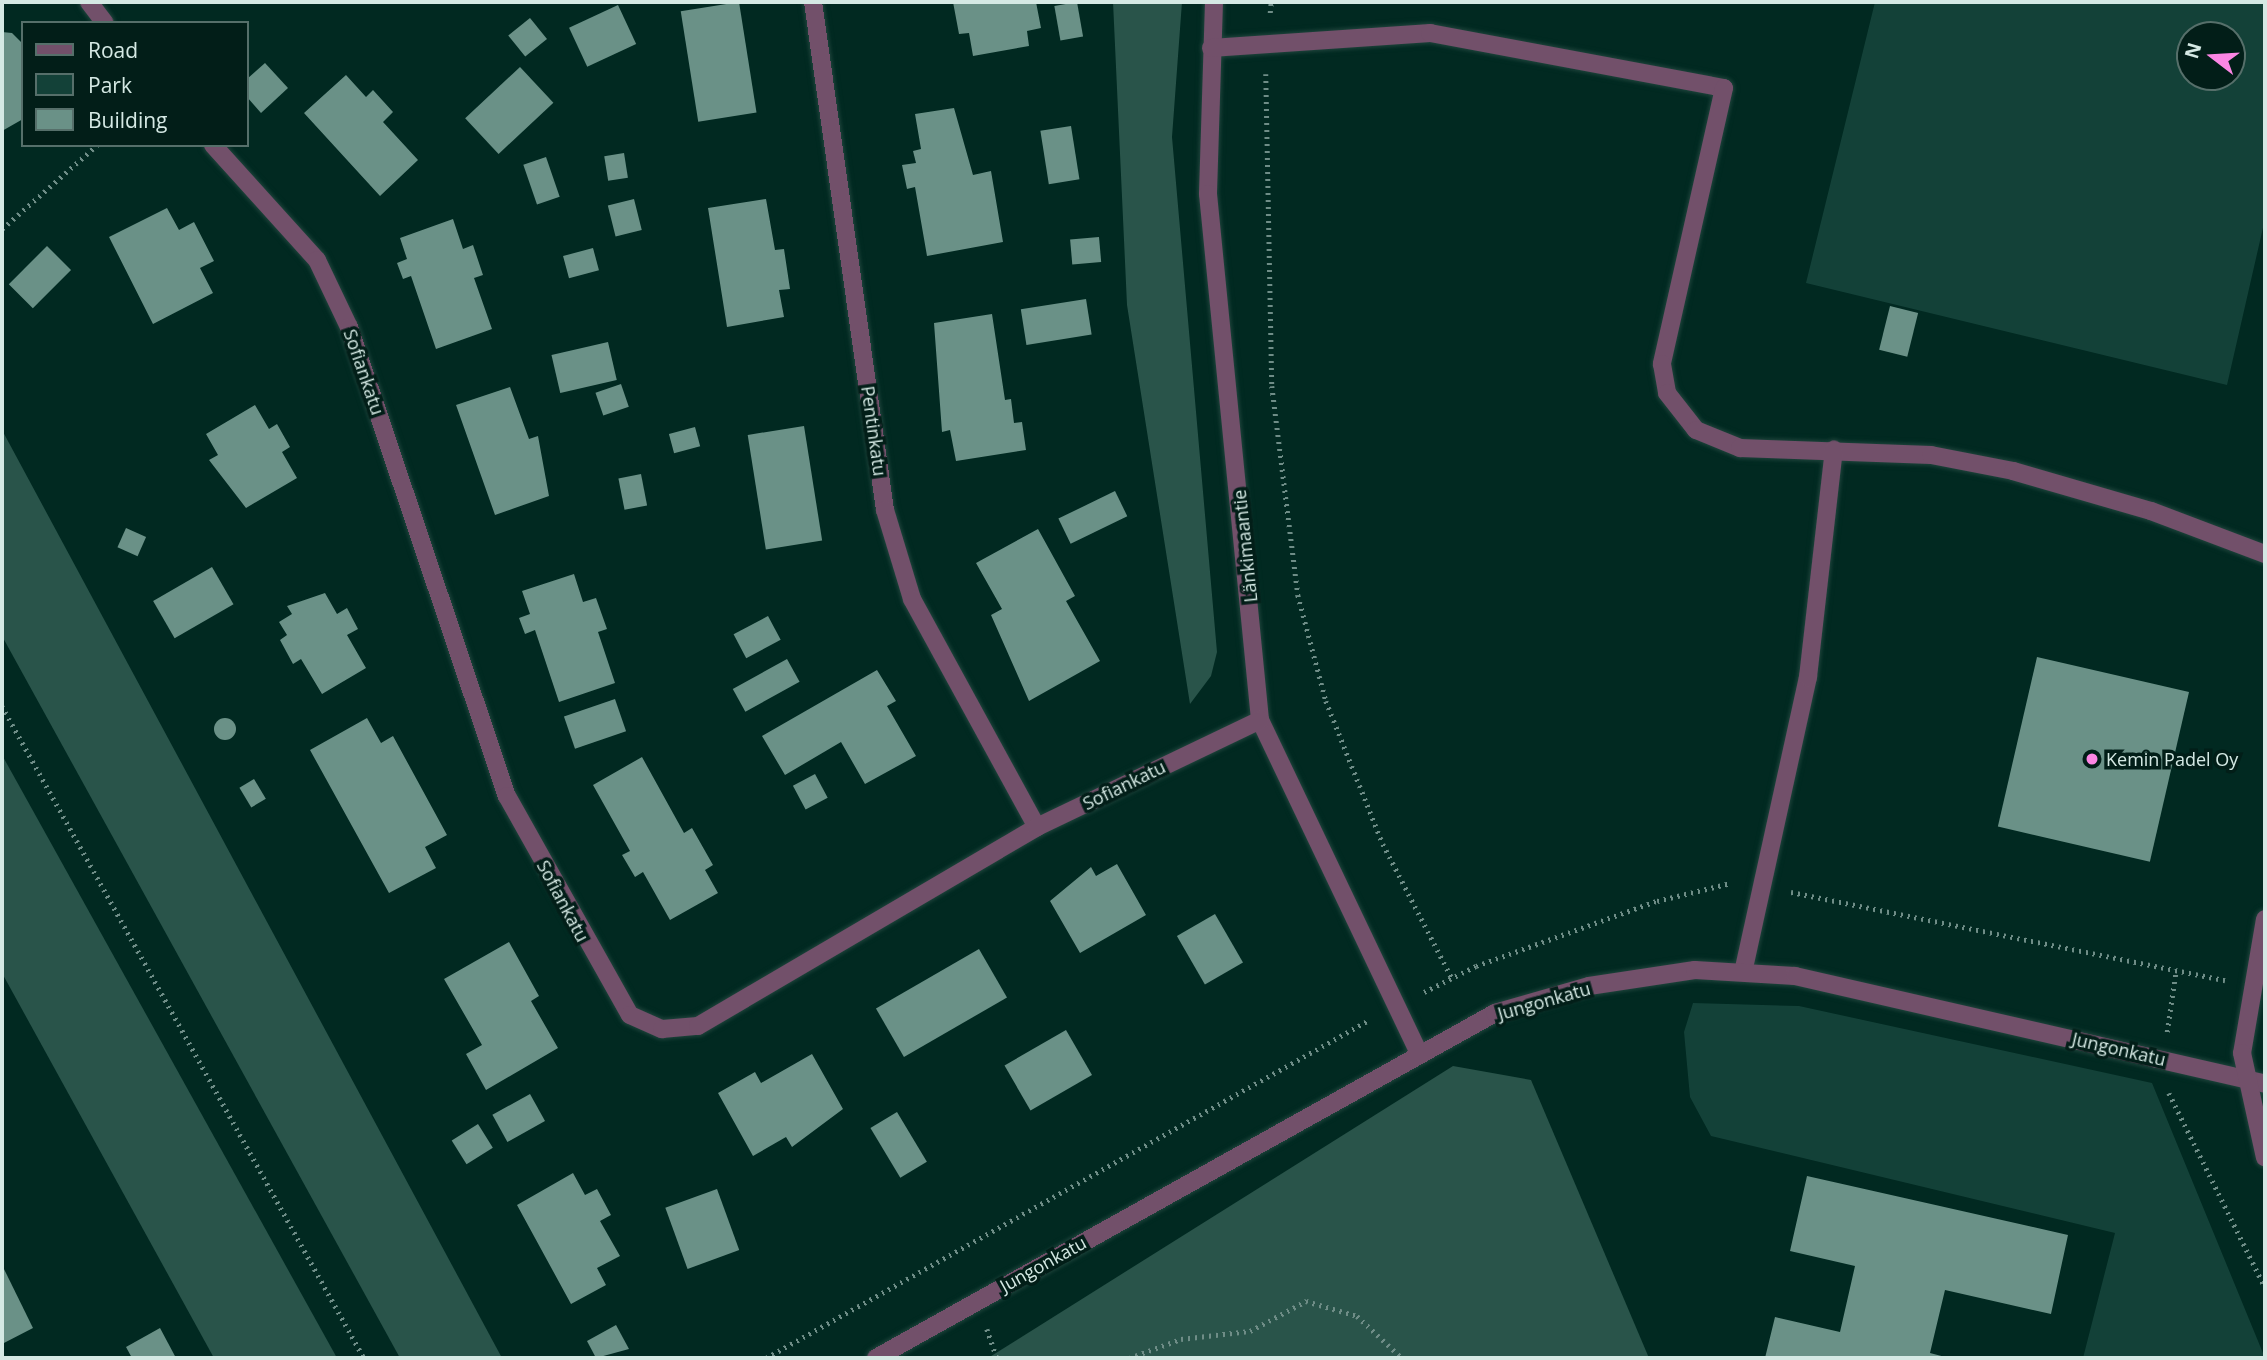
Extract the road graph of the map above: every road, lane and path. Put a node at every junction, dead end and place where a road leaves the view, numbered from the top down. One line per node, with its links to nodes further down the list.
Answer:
1 (89, 2): 5 (street)
2 (813, 2): 15 (street, Pentinkatu)
3 (1214, 2): 7 (street, Länkimaantie)
4 (1271, 2): 6 (path)
5 (103, 21)
6 (1268, 46): 7 (street); 11 (street); 19 (path)
7 (1211, 48): 14 (street, Länkimaantie)
8 (95, 147): 10 (path)
9 (215, 147): 15 (street, Sofiankatu)
10 (2, 229)
11 (1834, 449): 12 (street); 17 (street)
12 (2265, 555)
13 (2, 706): 26 (path)
14 (1260, 720): 15 (street, Sofiankatu); 20 (street, Länkimaantie)
15 (1037, 827)
16 (2265, 919): 22 (street)
17 (1744, 968): 20 (street, Jungonkatu); 21 (street, Jungonkatu)
18 (2176, 970): 21 (path)
19 (1452, 978)
20 (1420, 1055): 27 (street, Jungonkatu)
21 (2164, 1058): 22 (street, Jungonkatu); 25 (path)
22 (2244, 1079): 23 (street, Jungonkatu); 24 (street)
23 (2265, 1084)
24 (2265, 1158)
25 (2265, 1287)
26 (364, 1358)
27 (877, 1358)
28 (1129, 1358): 29 (path)
29 (1402, 1358)

